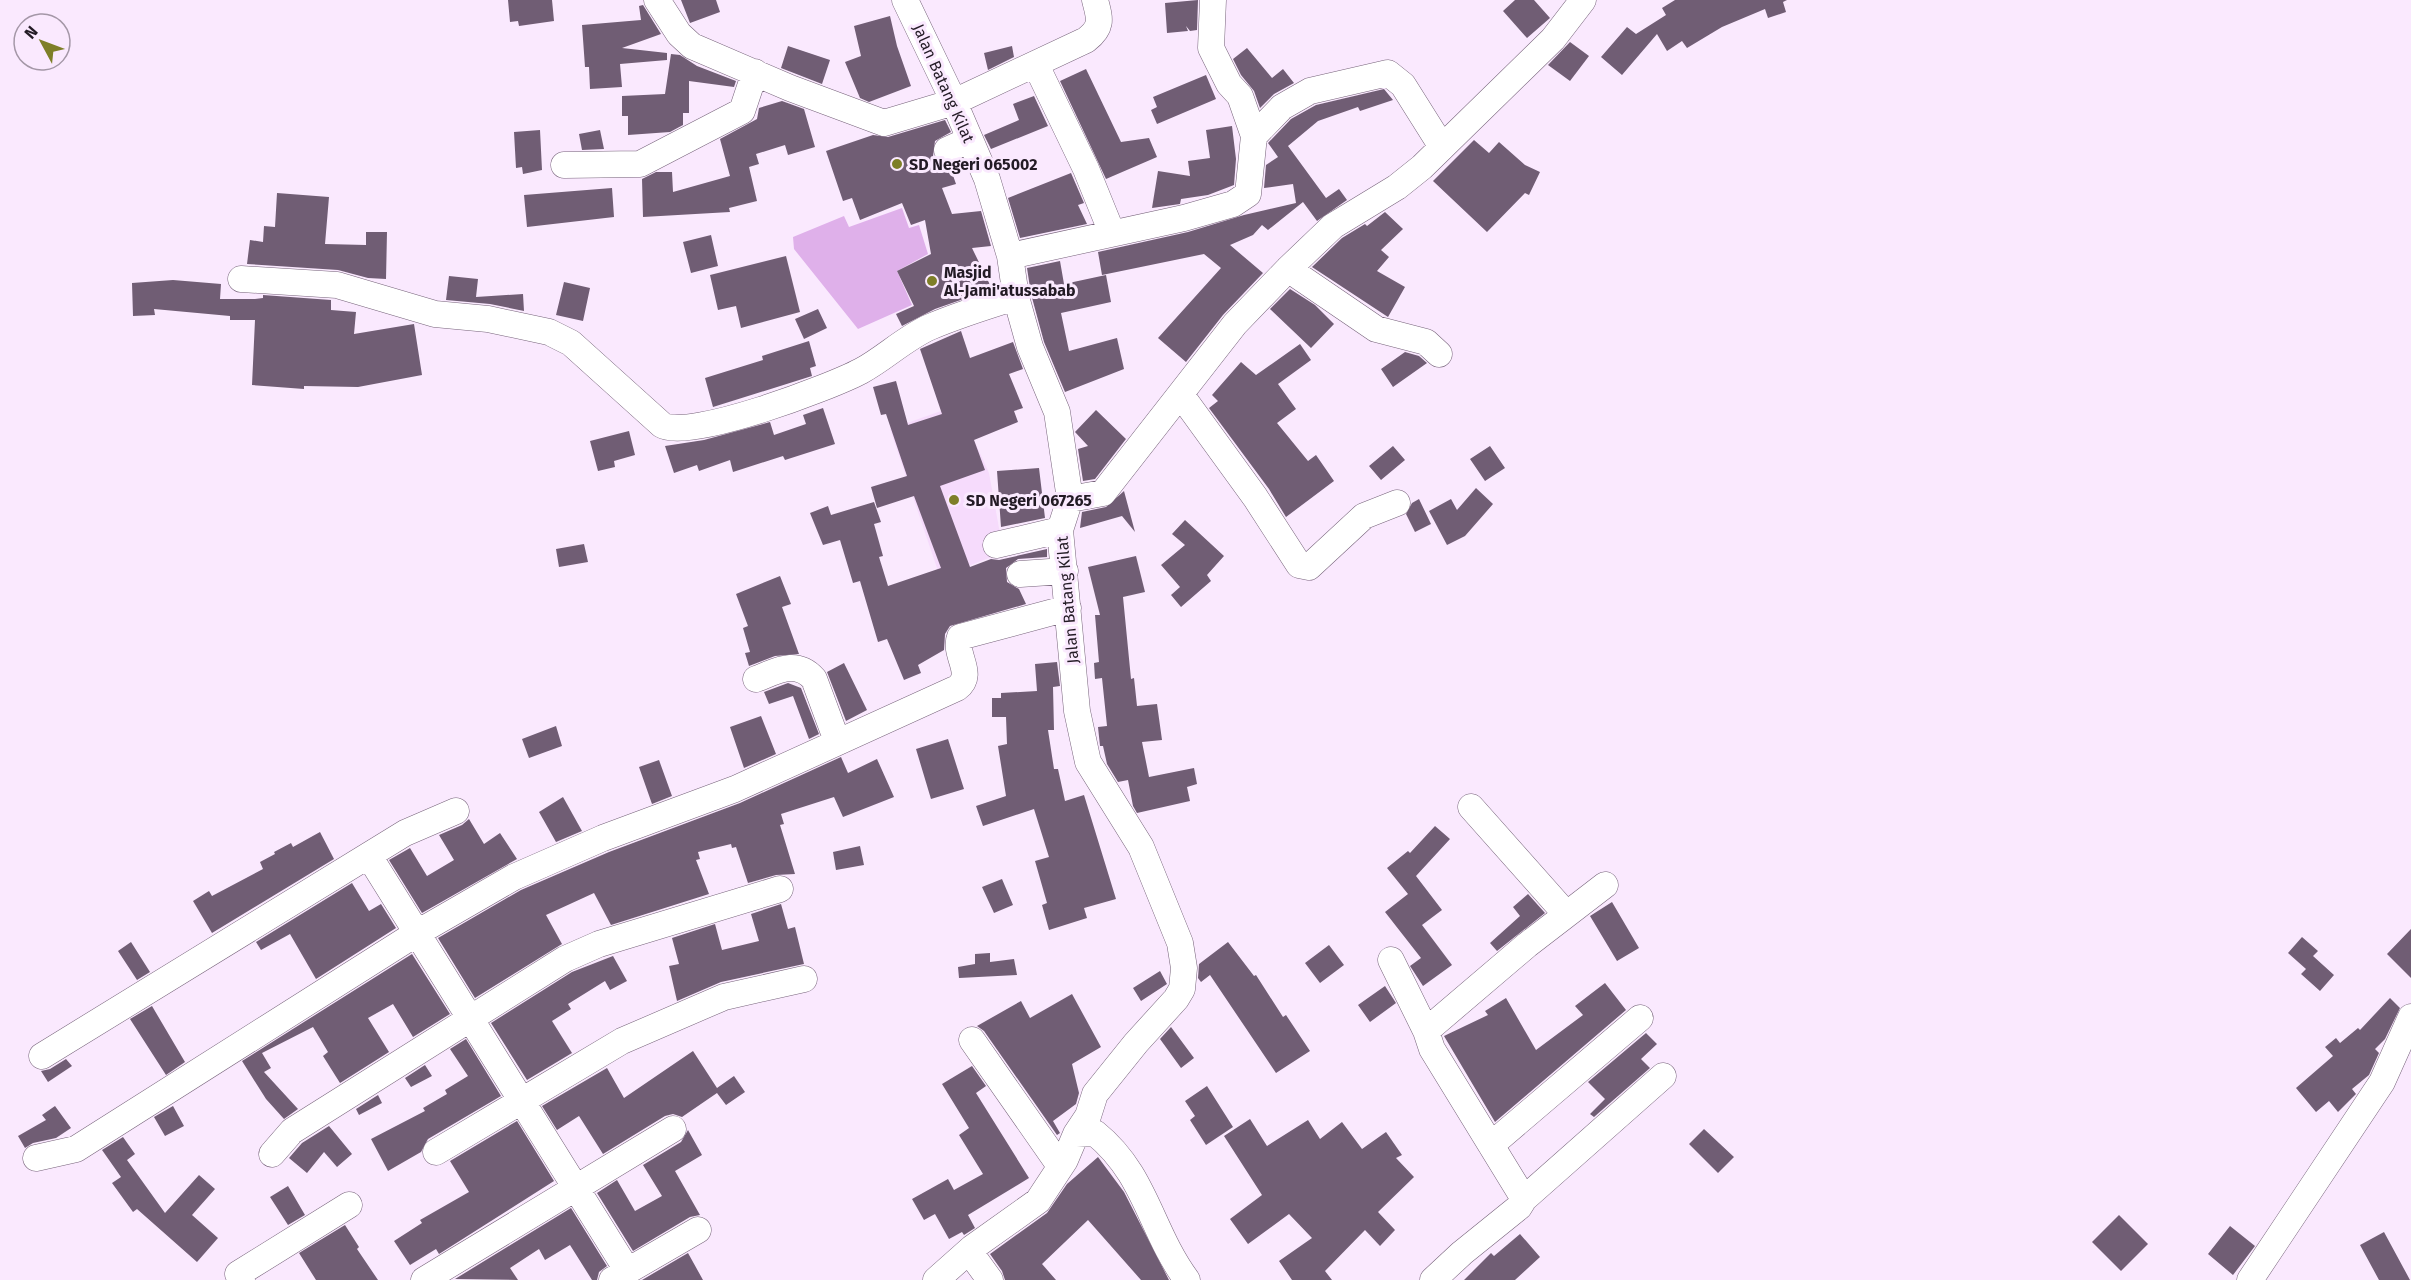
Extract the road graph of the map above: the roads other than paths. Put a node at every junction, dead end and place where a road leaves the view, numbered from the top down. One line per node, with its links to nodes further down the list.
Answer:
1 (657, 0): 7 (street)
2 (905, 0): 8 (street, Jalan Batang Kilat)
3 (1095, 0): 6 (street)
4 (1213, 0): 9 (street)
5 (1585, 1): 10 (street)
6 (1036, 65): 8 (street); 12 (street)
7 (755, 72): 8 (street); 11 (street)
8 (954, 102): 13 (street, Jalan Batang Kilat)
9 (1254, 136): 10 (street); 12 (street)
10 (1442, 147): 14 (street)
11 (564, 165)
12 (1112, 233): 13 (street)
13 (1010, 256): 16 (street, Jalan Batang Kilat)
14 (1288, 269): 17 (street); 18 (street)
15 (241, 279): 16 (street)
16 (1016, 297): 19 (street, Jalan Batang Kilat)
17 (1439, 354)
18 (1181, 395): 19 (street); 20 (street)
19 (1070, 499): 21 (street, Jalan Batang Kilat)
20 (1397, 503)
21 (1060, 530): 22 (street); 23 (street, Jalan Batang Kilat)
22 (996, 545)
23 (1065, 571): 24 (street); 25 (street, Jalan Batang Kilat)
24 (1020, 574)
25 (1068, 608): 27 (street); 46 (street, Jalan Batang Kilat)
26 (756, 679): 27 (street)
27 (837, 741): 34 (street)
28 (1472, 807): 33 (street)
29 (456, 811): 30 (street)
30 (369, 856): 34 (street); 42 (street)
31 (1605, 885): 33 (street)
32 (780, 889): 39 (street)
33 (1566, 914): 40 (street)
34 (417, 933): 39 (street); 50 (street)
35 (1391, 960): 40 (street)
36 (804, 979): 44 (street)
37 (2411, 1017): 64 (street)
38 (1640, 1018): 47 (street)
39 (471, 1019): 44 (street); 49 (street)
40 (1426, 1031): 47 (street)
41 (972, 1040): 51 (street)
42 (42, 1056)
43 (1664, 1077): 53 (street)
44 (522, 1101): 48 (street); 52 (street)
45 (673, 1129): 52 (street)
46 (1076, 1134): 51 (street, Jalan Batang Kilat); 62 (street)
47 (1491, 1145): 53 (street)
48 (436, 1152)
49 (272, 1154)
50 (36, 1158)
51 (1060, 1167): 56 (street, Jalan Batang Kilat)
52 (576, 1188): 57 (street); 59 (street)
53 (1524, 1199): 63 (street)
54 (349, 1204): 58 (street)
55 (698, 1230): 57 (street)
56 (972, 1248): 60 (street, Jalan Batang Kilat); 61 (street)
57 (620, 1275)
58 (242, 1280)
59 (424, 1280)
60 (936, 1280)
61 (990, 1280)
62 (1187, 1280)
63 (1433, 1280)
64 (2250, 1280)

